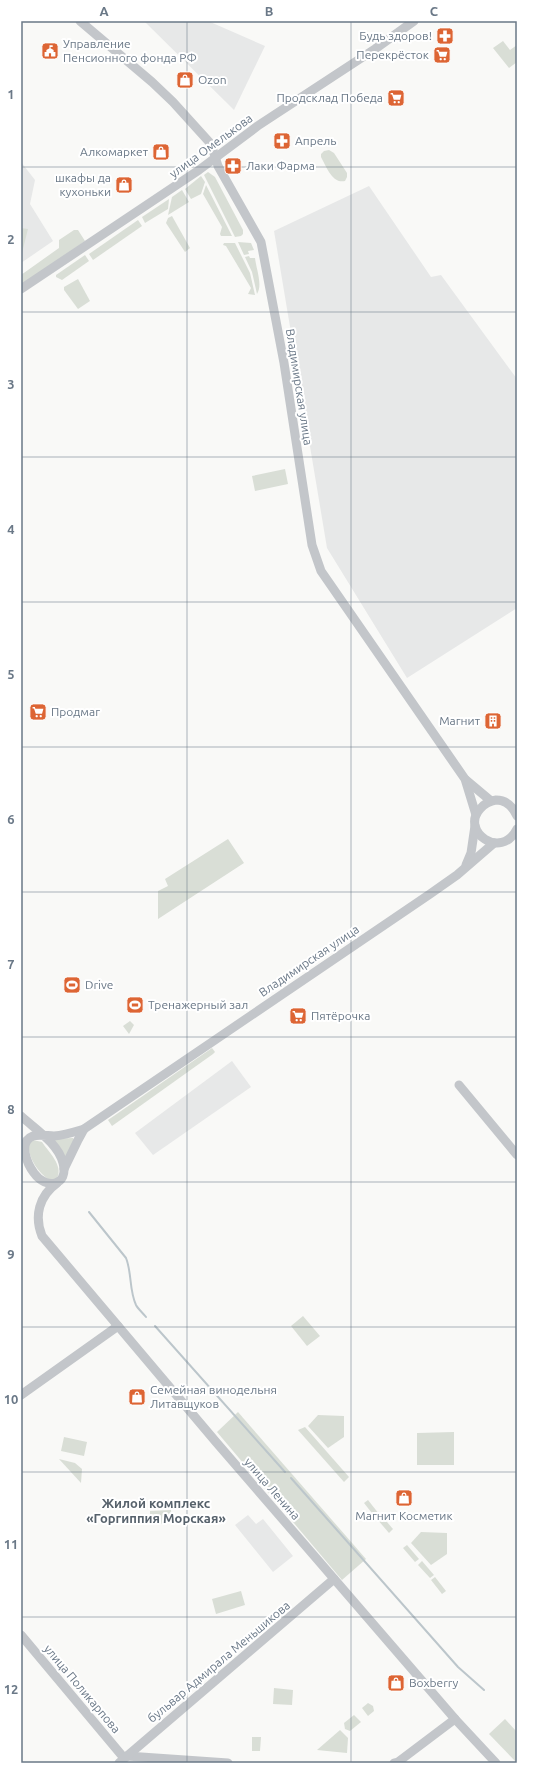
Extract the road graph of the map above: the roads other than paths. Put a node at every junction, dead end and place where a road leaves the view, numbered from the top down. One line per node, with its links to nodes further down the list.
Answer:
1 (80, 21): 3 (street, Владимирская улица)
2 (414, 21): 3 (street, улица Омелькова)
3 (216, 158): 4 (street, улица Омелькова); 5 (street, Владимирская улица)
4 (21, 289)
5 (465, 779): 6 (street, Владимирская улица); 9 (street, Владимирская улица)
6 (491, 801): 7 (street); 9 (street)
7 (506, 802): 8 (street); 10 (street)
8 (517, 802)
9 (476, 814): 11 (street)
10 (517, 816)
11 (475, 826): 13 (street); 14 (street)
12 (517, 829): 13 (street, Владимирская улица)
13 (494, 843): 14 (street, Владимирская улица)
14 (466, 866): 17 (street, Владимирская улица)
15 (459, 1085): 21 (street)
16 (21, 1116): 19 (street)
17 (84, 1130): 19 (street, Владимирская улица); 22 (street, Владимирская улица)
18 (21, 1136): 20 (street)
19 (43, 1136): 20 (street, Владимирская улица); 22 (street)
20 (24, 1149): 23 (street)
21 (517, 1155)
22 (64, 1170): 24 (street, Владимирская улица)
23 (37, 1178): 24 (street); 25 (street)
24 (57, 1183): 25 (street, Владимирская улица)
25 (44, 1196): 26 (street, улица Ленина)
26 (118, 1326): 27 (street); 28 (street, улица Ленина)
27 (21, 1394)
28 (334, 1579): 30 (street, улица Ленина); 31 (street, бульвар Адмирала Меньшикова)
29 (21, 1635): 31 (street, улица Поликарпова)
30 (455, 1719): 33 (street); 34 (street, улица Ленина)
31 (123, 1759): 32 (street)
32 (228, 1763)
33 (394, 1763)
34 (496, 1763)

